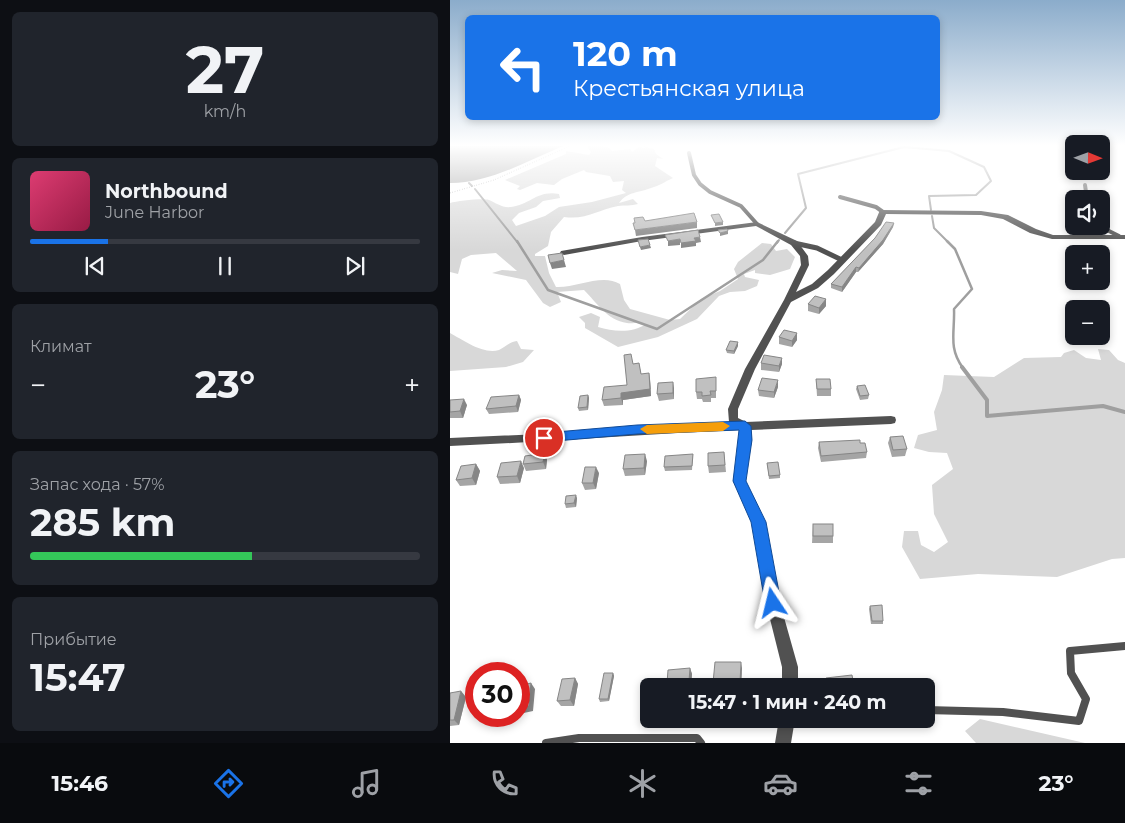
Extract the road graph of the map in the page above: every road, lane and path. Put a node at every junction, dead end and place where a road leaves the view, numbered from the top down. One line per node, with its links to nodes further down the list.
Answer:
1 (492, 181): 5 (path)
2 (698, 181): 8 (lane)
3 (1085, 185): 4 (lane)
4 (1086, 190)
5 (450, 193)
6 (840, 197): 7 (lane)
7 (884, 212): 10 (street); 13 (street)
8 (757, 224): 11 (street); 12 (street)
9 (1110, 231): 10 (lane)
10 (1122, 236)
11 (794, 243): 13 (lane); 14 (street)
12 (564, 253)
13 (842, 260): 14 (street)
14 (788, 300): 16 (street)
15 (891, 420): 16 (street)
16 (745, 426): 17 (street); 19 (street)
17 (450, 442)
18 (1125, 646): 20 (lane)
19 (790, 678)
20 (935, 710)
21 (786, 728): 24 (street)
22 (546, 743): 23 (lane)
23 (701, 743)
24 (783, 743)

